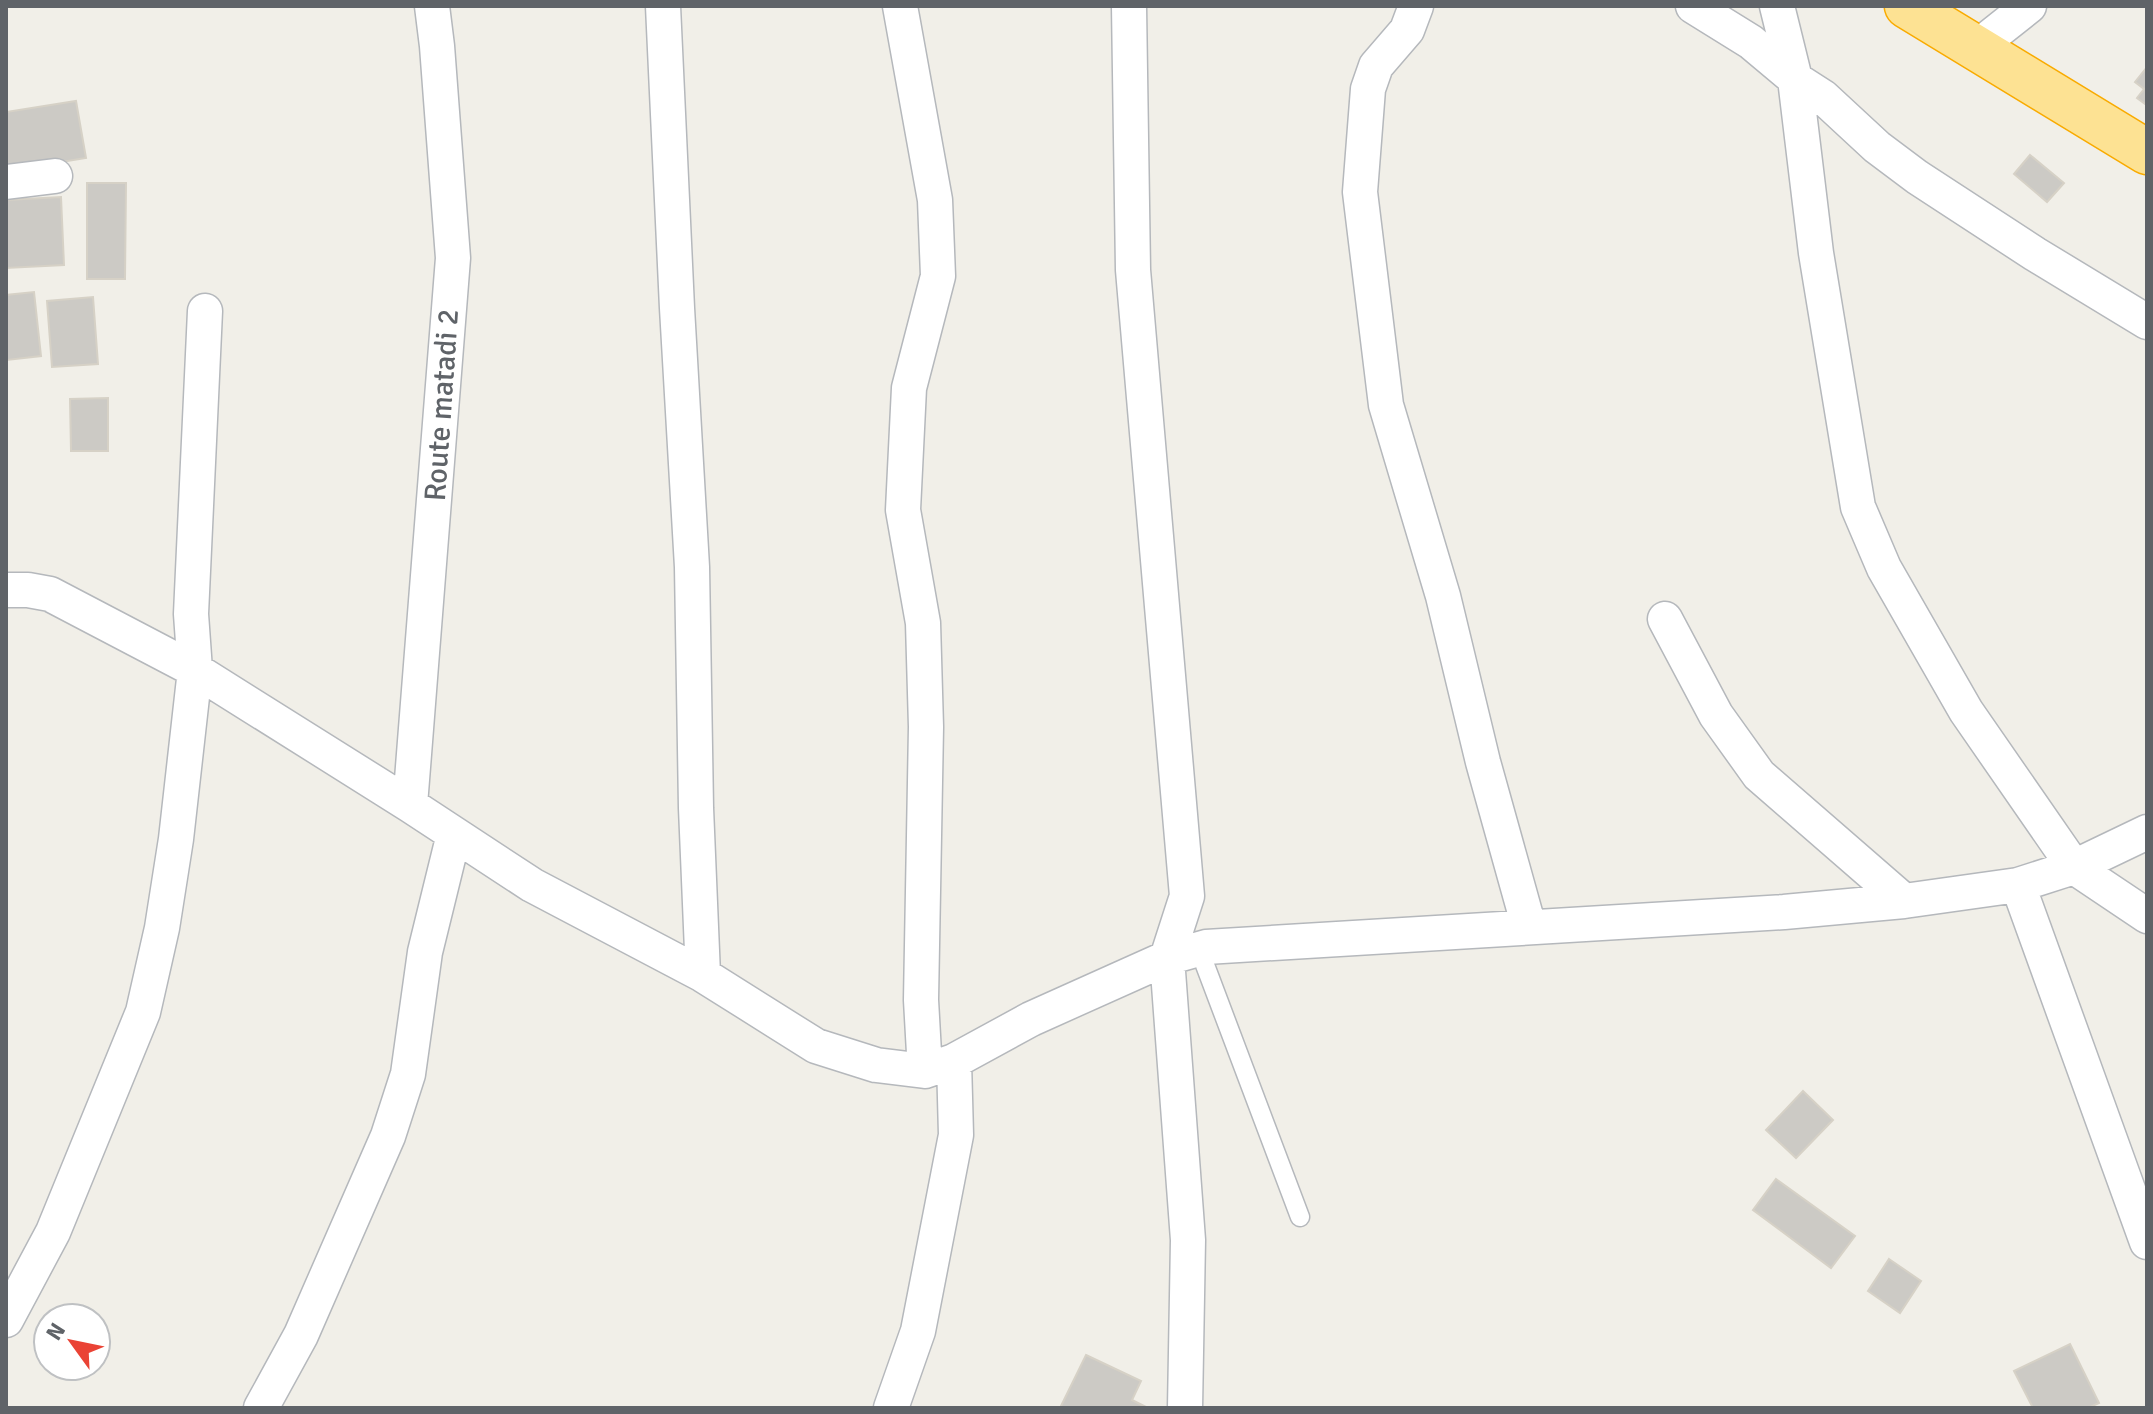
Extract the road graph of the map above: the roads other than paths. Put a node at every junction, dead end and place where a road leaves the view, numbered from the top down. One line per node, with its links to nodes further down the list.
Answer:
1 (432, 6): 20 (street, Route matadi 2)
2 (663, 6): 30 (street)
3 (900, 6): 31 (street)
4 (1129, 6): 29 (street)
5 (1416, 6): 27 (street)
6 (1693, 6): 11 (street)
7 (1777, 6): 11 (street)
8 (1907, 6): 10 (highway)
9 (2029, 6): 10 (street)
10 (1976, 48): 12 (highway)
11 (1795, 79): 16 (street); 23 (street)
12 (2147, 152)
13 (55, 176): 14 (street)
14 (6, 182)
15 (205, 311): 19 (street)
16 (2147, 322)
17 (6, 590): 19 (street)
18 (1665, 619): 25 (street)
19 (195, 670): 20 (street); 34 (street)
20 (410, 805): 22 (street)
21 (2147, 832): 23 (street)
22 (454, 834): 30 (street); 35 (street)
23 (2074, 867): 24 (street); 26 (street)
24 (2018, 885): 25 (street); 33 (street)
25 (1904, 901): 27 (street)
26 (2147, 916)
27 (1529, 927): 28 (street)
28 (1206, 947): 29 (street); 32 (lane)
29 (1167, 958): 31 (street); 37 (street)
30 (703, 975): 31 (street)
31 (940, 1066): 36 (street)
32 (1300, 1217)
33 (2147, 1242)
34 (6, 1320)
35 (261, 1408)
36 (891, 1408)
37 (1185, 1408)

